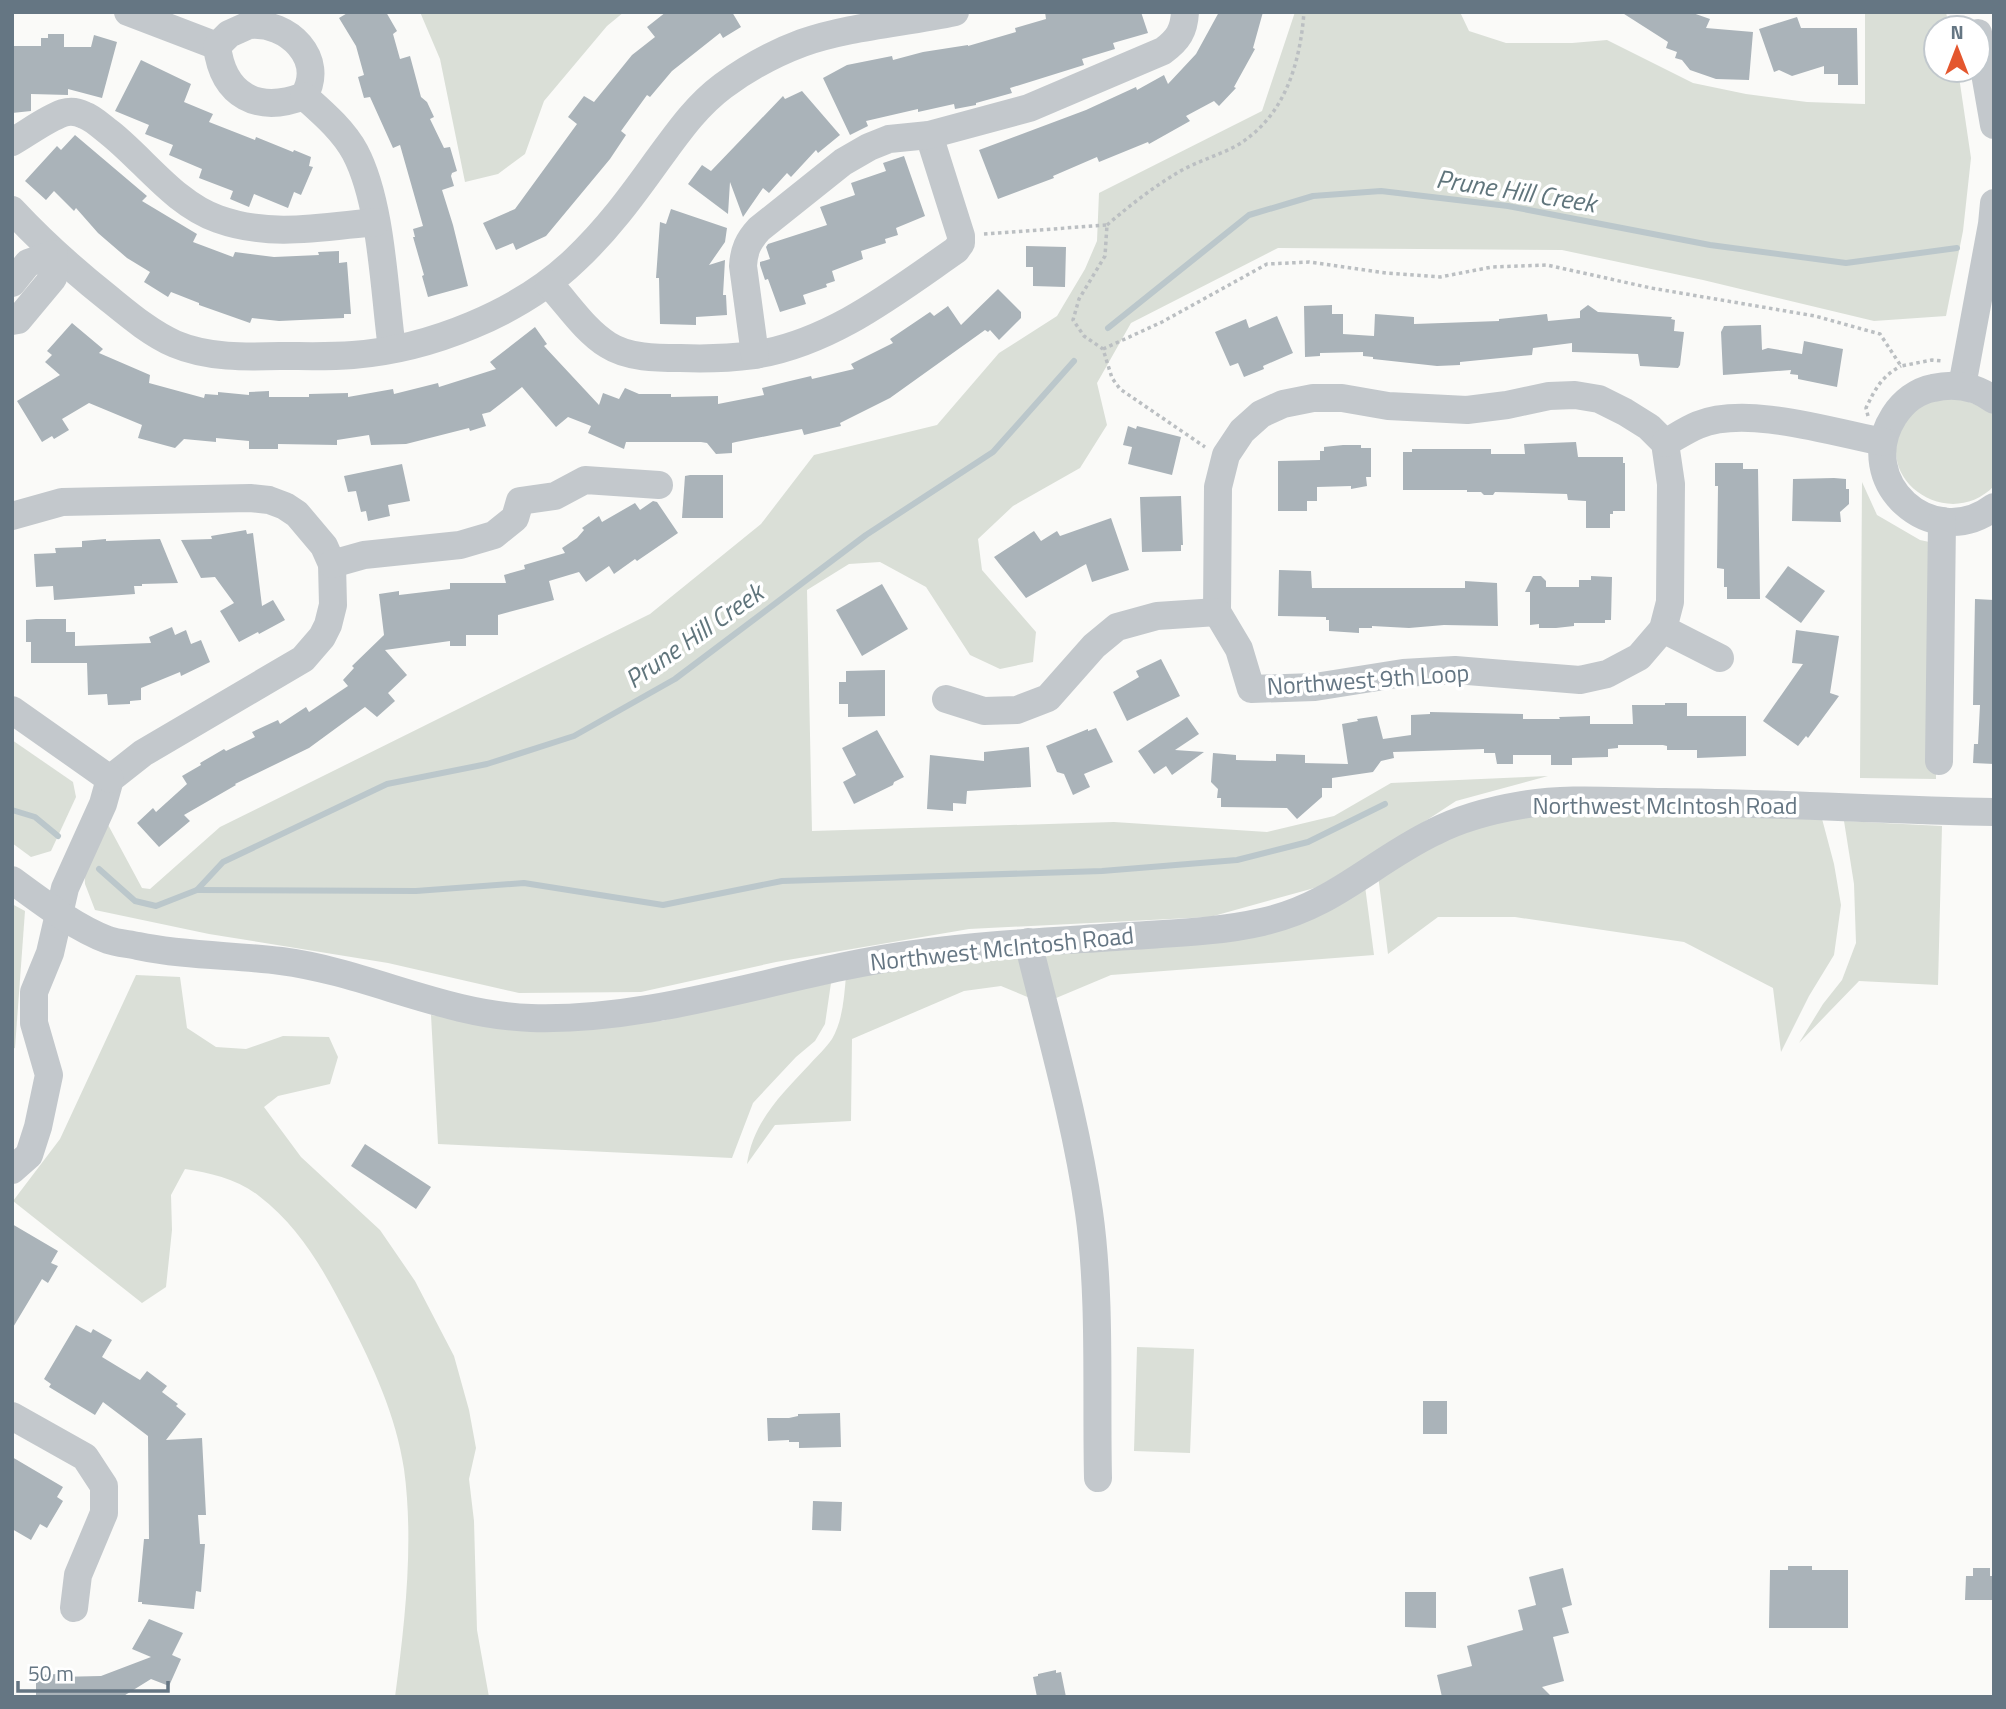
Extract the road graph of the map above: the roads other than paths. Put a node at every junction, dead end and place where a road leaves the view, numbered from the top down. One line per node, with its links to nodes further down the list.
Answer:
1 (128, 12): 4 (street)
2 (955, 12): 15 (street)
3 (1185, 12): 8 (street)
4 (218, 46): 6 (street); 6 (street)
5 (1987, 84): 7 (street)
6 (304, 96): 12 (street)
7 (1994, 125)
8 (929, 135): 18 (street); 18 (street)
9 (12, 142): 12 (street)
10 (1994, 203): 19 (street)
11 (12, 210): 13 (street)
12 (376, 222): 17 (street)
13 (54, 254): 14 (street); 16 (street); 17 (street)
14 (12, 283)
15 (549, 284): 17 (street); 18 (street)
16 (12, 321)
17 (392, 349)
18 (755, 355)
19 (1965, 374): 20 (street); 21 (street)
20 (1994, 400)
21 (1883, 442): 22 (street); 26 (street)
22 (1665, 443): 28 (street); 29 (street, Northwest 9th Loop)
23 (659, 485): 27 (street)
24 (1993, 510): 26 (street)
25 (12, 516): 27 (street)
26 (1942, 521): 33 (street)
27 (332, 564): 34 (street)
28 (1217, 612): 29 (street, Northwest 9th Loop); 31 (street)
29 (1663, 629): 30 (street)
30 (1720, 659)
31 (946, 699)
32 (12, 710): 34 (street)
33 (1939, 761)
34 (110, 779): 37 (street)
35 (1994, 812): 38 (street, Northwest McIntosh Road)
36 (12, 880): 37 (street, Northwest McIntosh Road)
37 (58, 914): 38 (street, Northwest McIntosh Road); 39 (street)
38 (1028, 943): 41 (street)
39 (12, 1170)
40 (12, 1416): 42 (street)
41 (1098, 1478)
42 (74, 1608)

